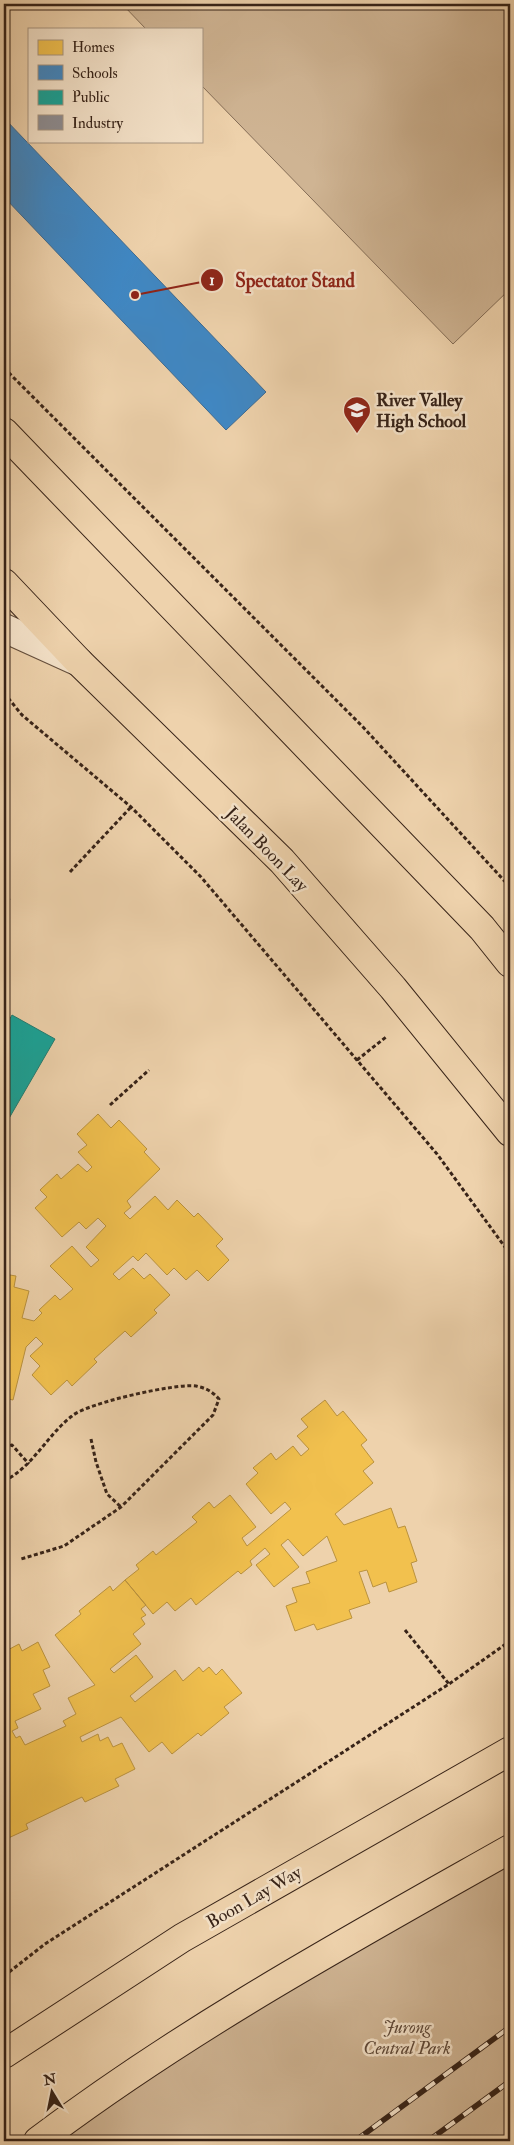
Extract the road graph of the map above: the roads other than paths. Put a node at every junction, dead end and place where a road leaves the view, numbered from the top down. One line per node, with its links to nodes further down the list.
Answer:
1 (4, 432): 5 (main road)
2 (4, 584): 4 (main road, Jalan Boon Lay)
3 (4, 628): 4 (street)
4 (79, 662): 6 (main road, Jalan Boon Lay)
5 (510, 963)
6 (510, 1132)
7 (510, 1751): 9 (main road, Boon Lay Way)
8 (510, 1849): 10 (main road)
9 (4, 2054)
10 (38, 2141)

